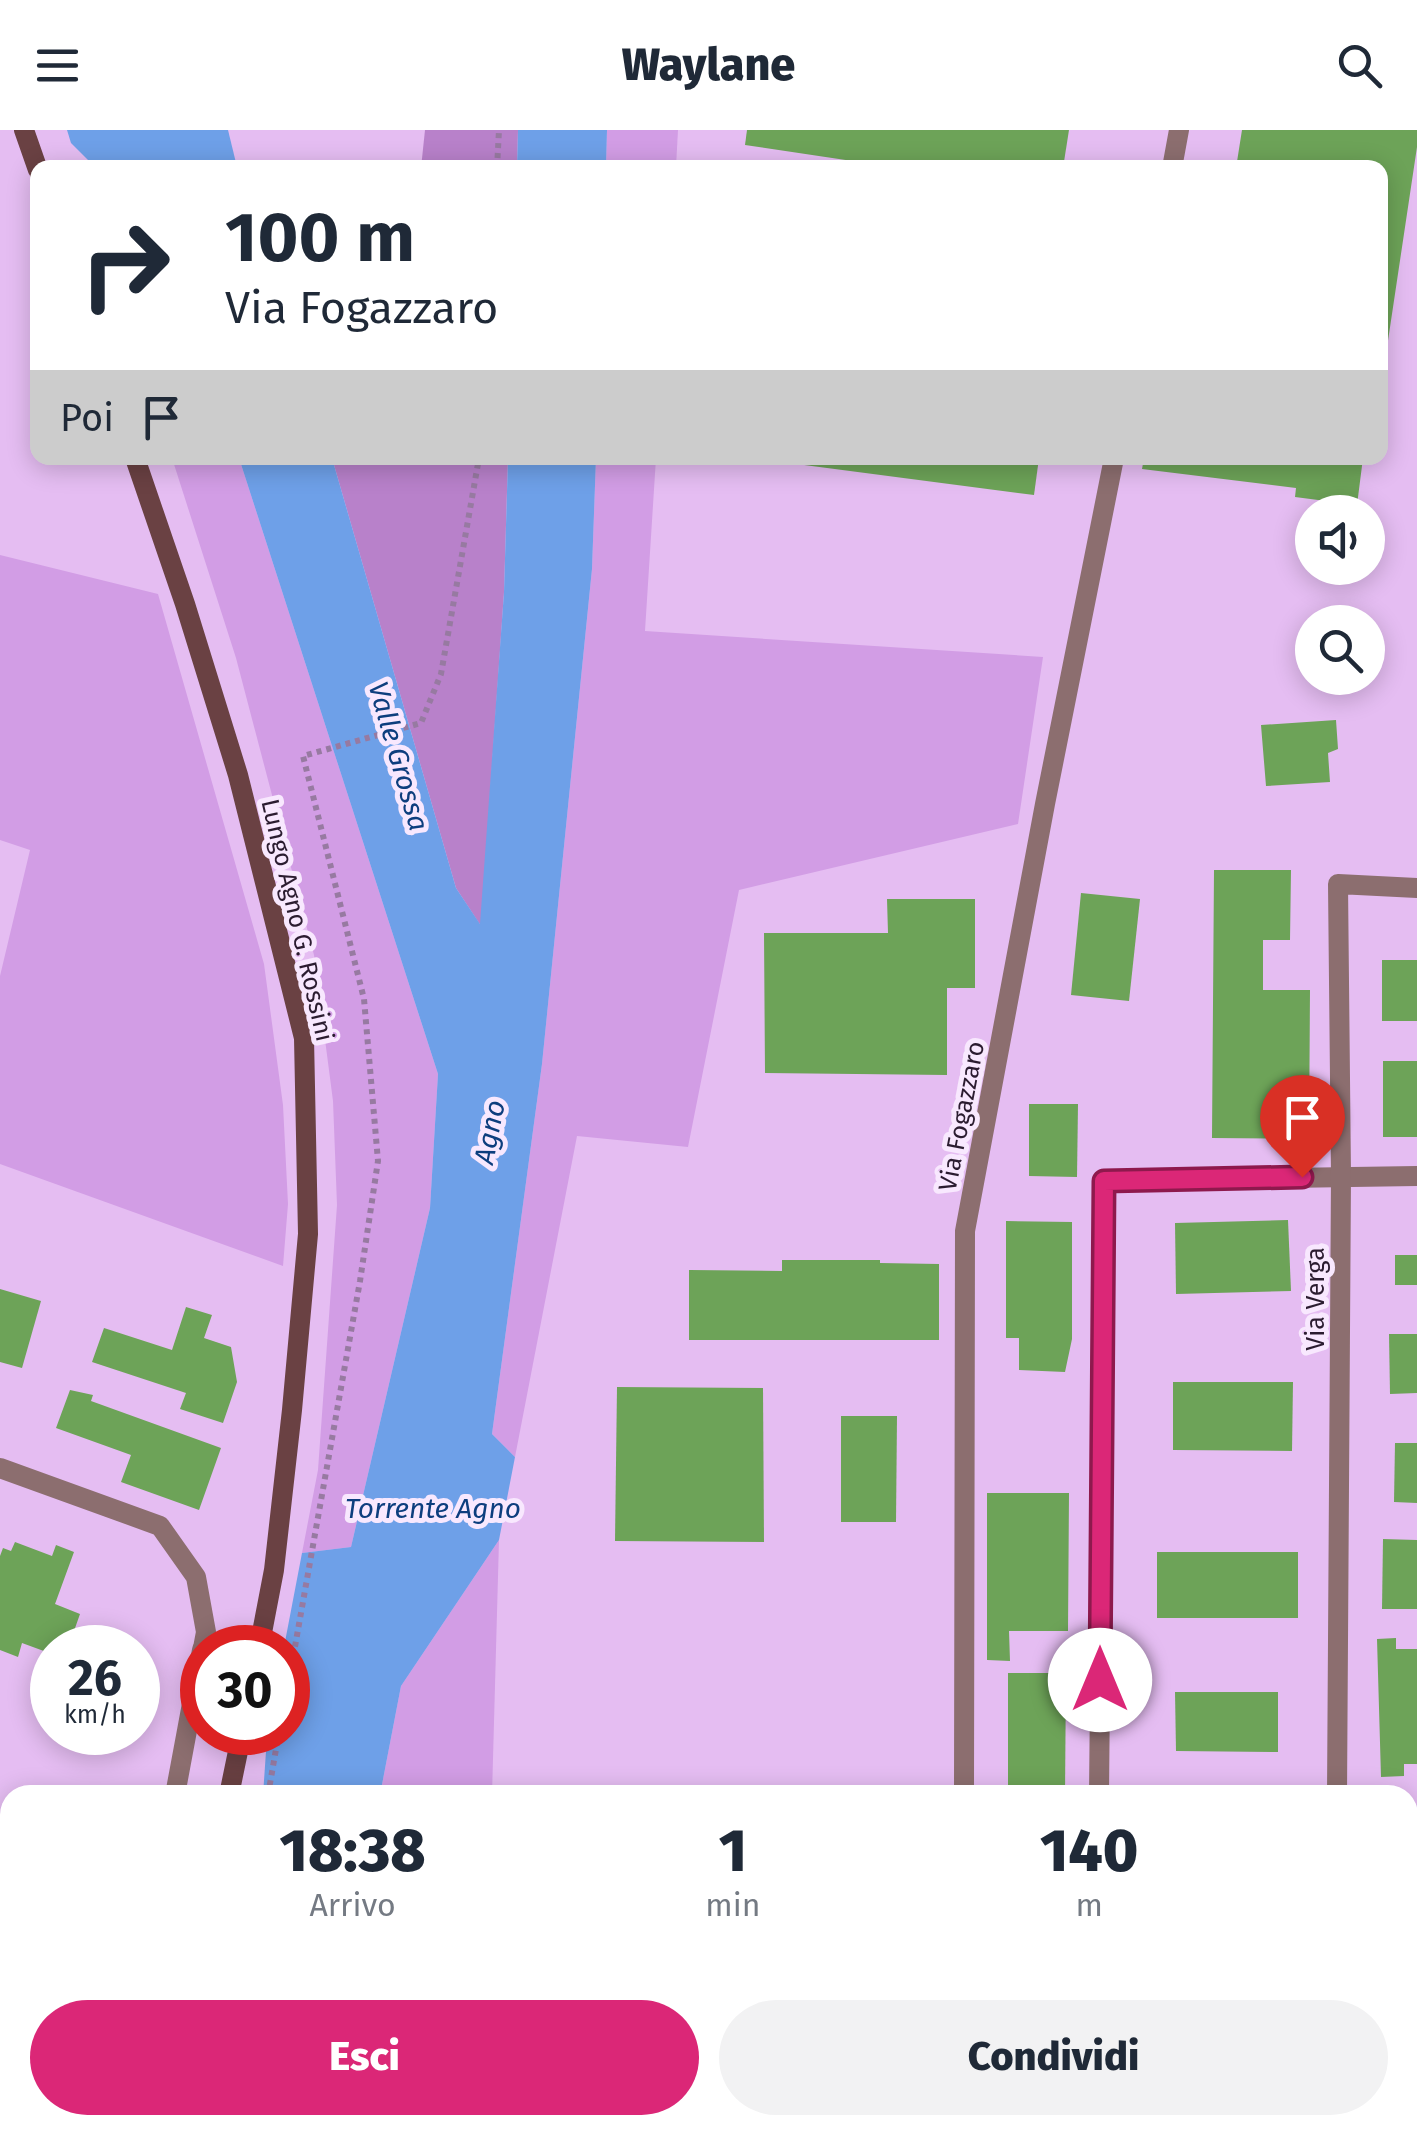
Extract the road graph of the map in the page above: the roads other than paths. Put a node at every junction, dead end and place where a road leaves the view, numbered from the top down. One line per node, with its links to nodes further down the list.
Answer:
1 (24, 130): 3 (main road)
2 (1179, 130): 4 (street)
3 (34, 160)
4 (1173, 160)
5 (137, 465): 12 (main road, Lungo Agno G. Rossini)
6 (1113, 465): 17 (street, Via Fogazzaro)
7 (1417, 888): 8 (street, Via Verga)
8 (1341, 1176): 9 (street); 18 (street); 19 (street, Via Verga)
9 (1417, 1176)
10 (0, 1468): 11 (street)
11 (205, 1625)
12 (263, 1625)
13 (182, 1755): 15 (street)
14 (237, 1755): 16 (main road)
15 (176, 1785)
16 (231, 1785)
17 (964, 1785)
18 (1100, 1785)
19 (1337, 1785)

